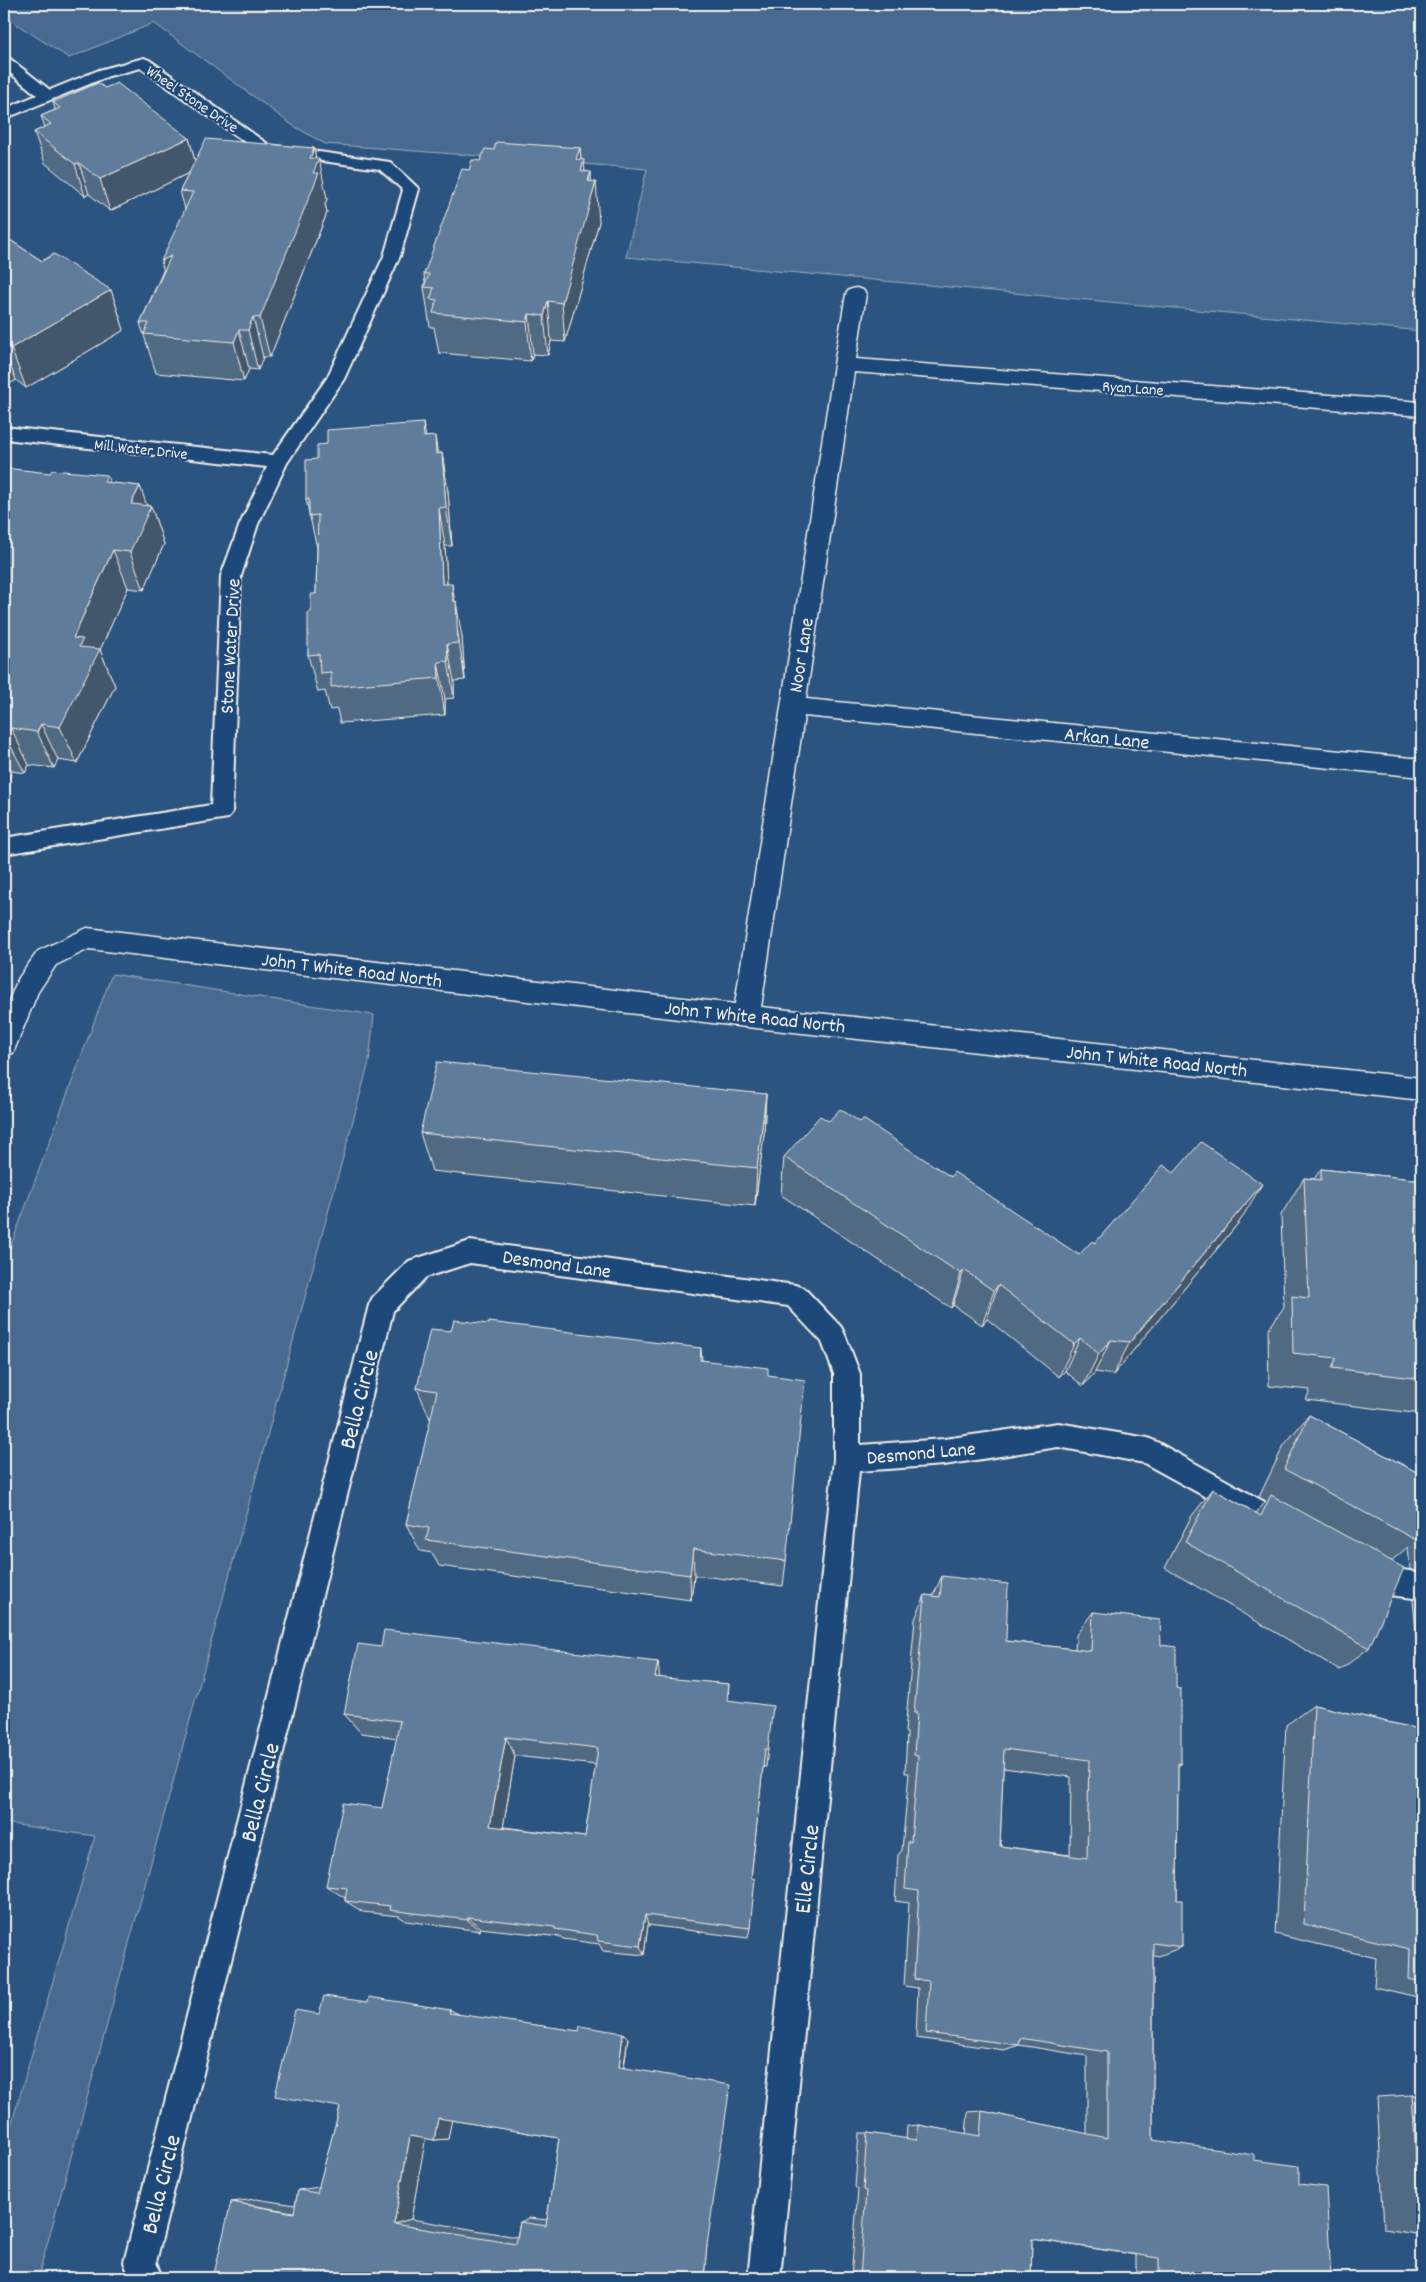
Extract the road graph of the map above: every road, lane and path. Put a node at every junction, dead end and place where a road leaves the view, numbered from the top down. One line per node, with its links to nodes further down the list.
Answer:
1 (4, 61): 2 (lane)
2 (48, 96): 3 (lane, Wheel Stone Drive); 4 (lane, Wheel Stone Drive)
3 (4, 114)
4 (384, 165): 9 (lane, Stone Water Drive)
5 (856, 294): 6 (street, Noor Lane)
6 (844, 366): 7 (street, Ryan Lane); 10 (street, Noor Lane)
7 (1422, 409)
8 (4, 434): 9 (lane, Mill Water Drive)
9 (278, 462): 12 (lane, Stone Water Drive)
10 (793, 706): 11 (street, Arkan Lane); 13 (street, Noor Lane)
11 (1422, 768)
12 (4, 846)
13 (746, 1016): 14 (street, John T White Road North); 15 (street, John T White Road North)
14 (4, 1045)
15 (1422, 1089)
16 (382, 1305): 17 (lane, Desmond Lane); 21 (lane, Bella Circle)
17 (847, 1459): 18 (lane, Desmond Lane); 22 (lane, Elle Circle)
18 (1303, 1537)
19 (1346, 1561): 20 (lane)
20 (1422, 1586)
21 (146, 2278)
22 (764, 2278)

